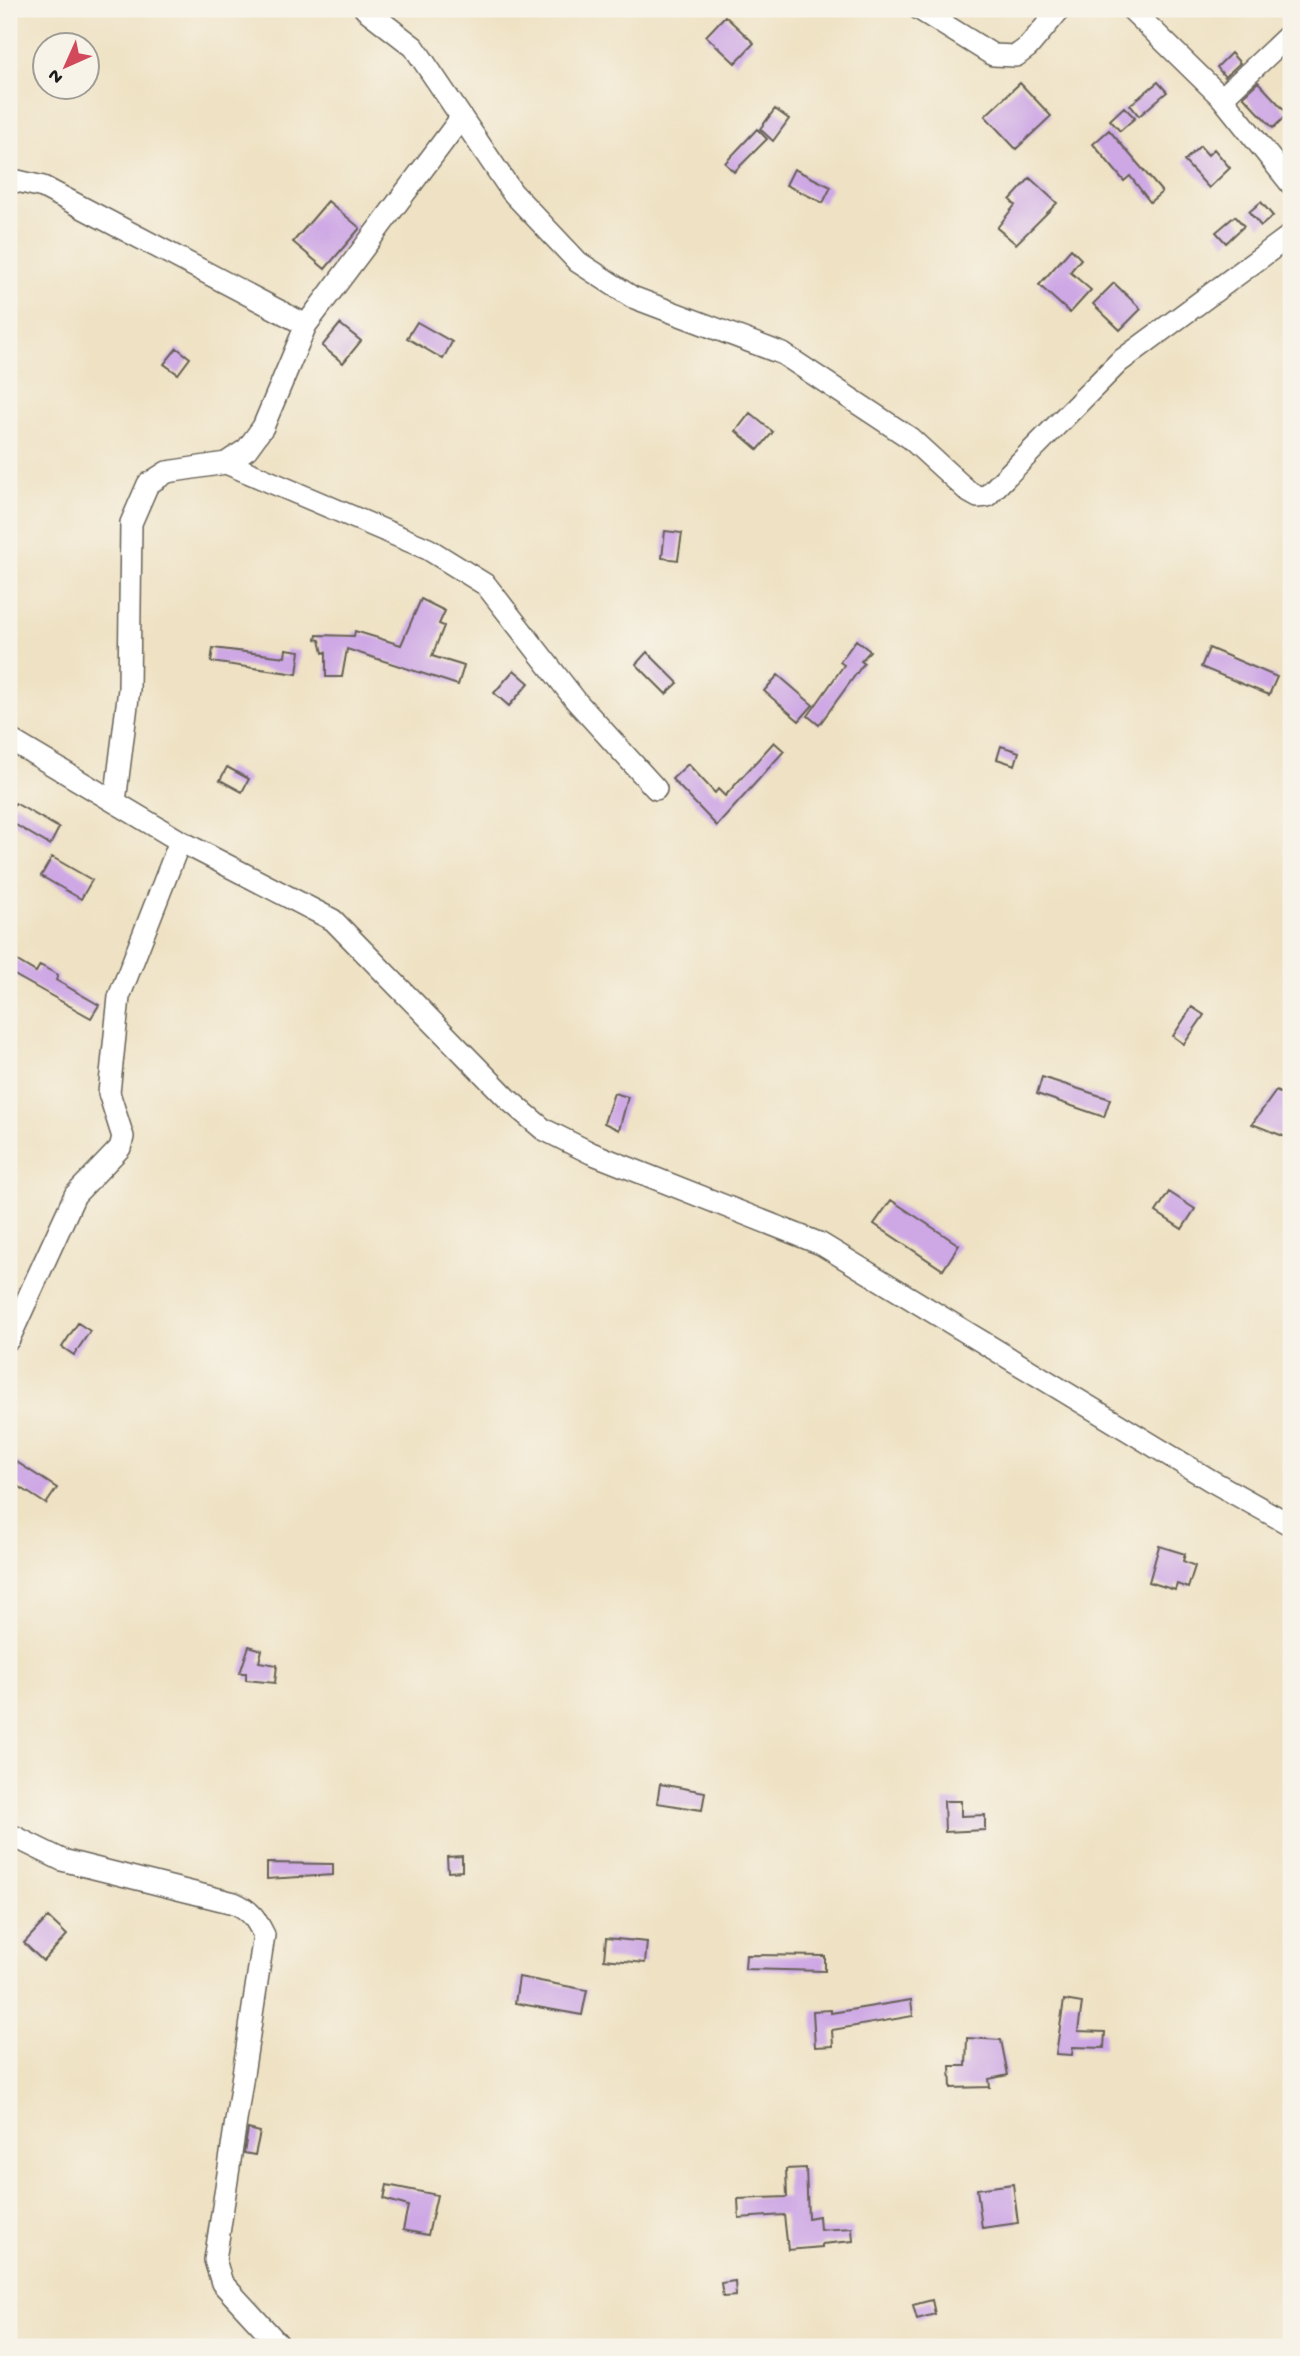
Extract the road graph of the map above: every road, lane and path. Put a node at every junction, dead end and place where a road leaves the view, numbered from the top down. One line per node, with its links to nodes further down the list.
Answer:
1 (365, 9): 7 (street)
2 (919, 9): 3 (street)
3 (1060, 9)
4 (1131, 9): 6 (street)
5 (1291, 33): 6 (street)
6 (1222, 98): 9 (street)
7 (461, 118): 10 (street); 11 (street)
8 (9, 179): 11 (street)
9 (1291, 184)
10 (1291, 235)
11 (306, 325): 12 (street)
12 (226, 463): 14 (street); 15 (street)
13 (9, 739): 15 (street)
14 (656, 789)
15 (115, 802): 16 (street)
16 (180, 841): 17 (street); 18 (street)
17 (9, 1339)
18 (1291, 1525)
19 (9, 1834): 20 (street)
20 (281, 2347)

